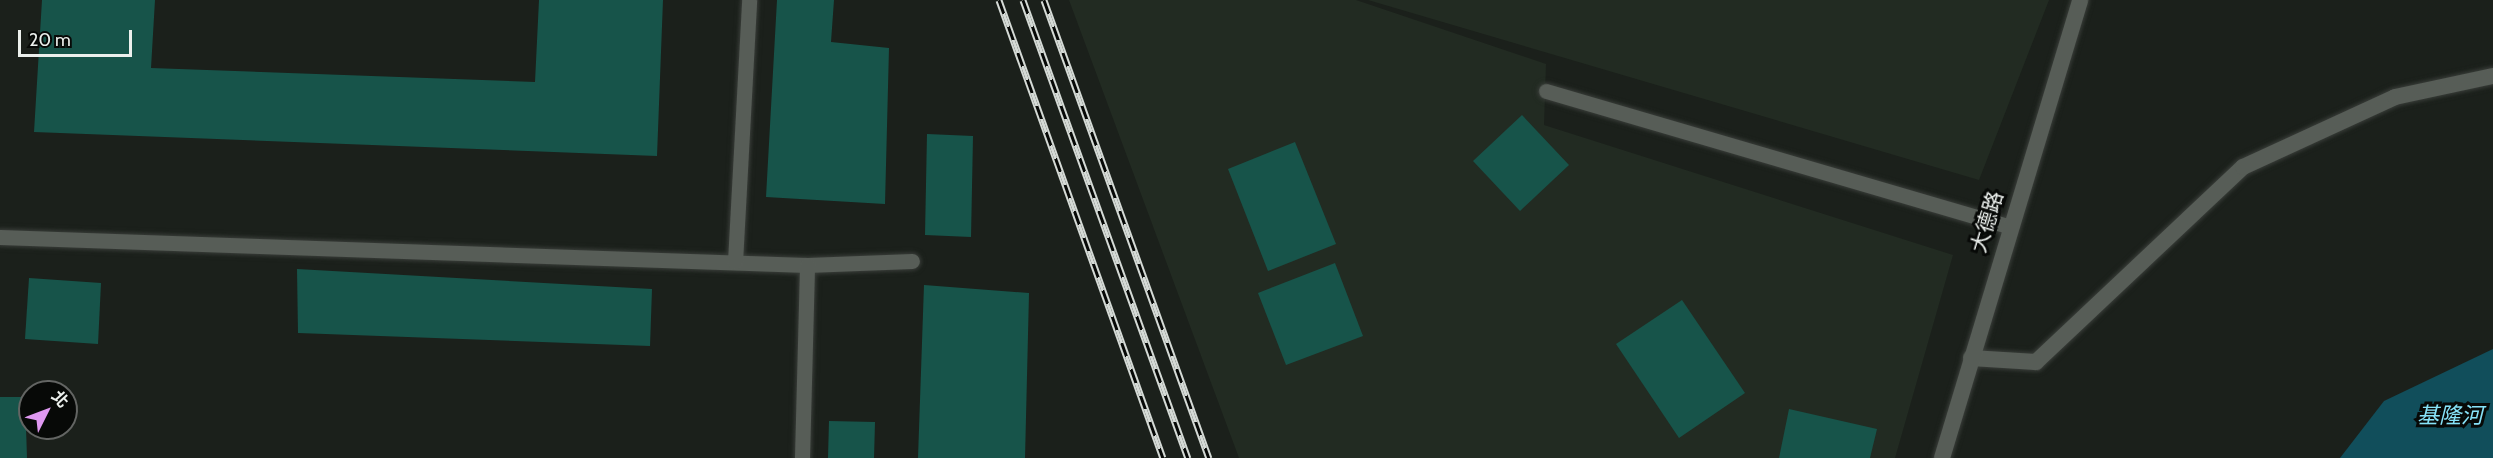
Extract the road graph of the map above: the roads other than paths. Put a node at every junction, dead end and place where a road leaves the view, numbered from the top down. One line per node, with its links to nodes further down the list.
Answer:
1 (749, 0): 8 (lane)
2 (2080, 0): 5 (street, 大德路)
3 (2493, 76): 10 (street)
4 (1546, 91): 5 (lane)
5 (2010, 226): 10 (street, 大德路)
6 (0, 237): 8 (lane)
7 (912, 261): 9 (lane)
8 (735, 262): 9 (lane)
9 (807, 265): 11 (lane)
10 (1971, 358): 12 (street, 大德路)
11 (802, 458)
12 (1942, 458)

